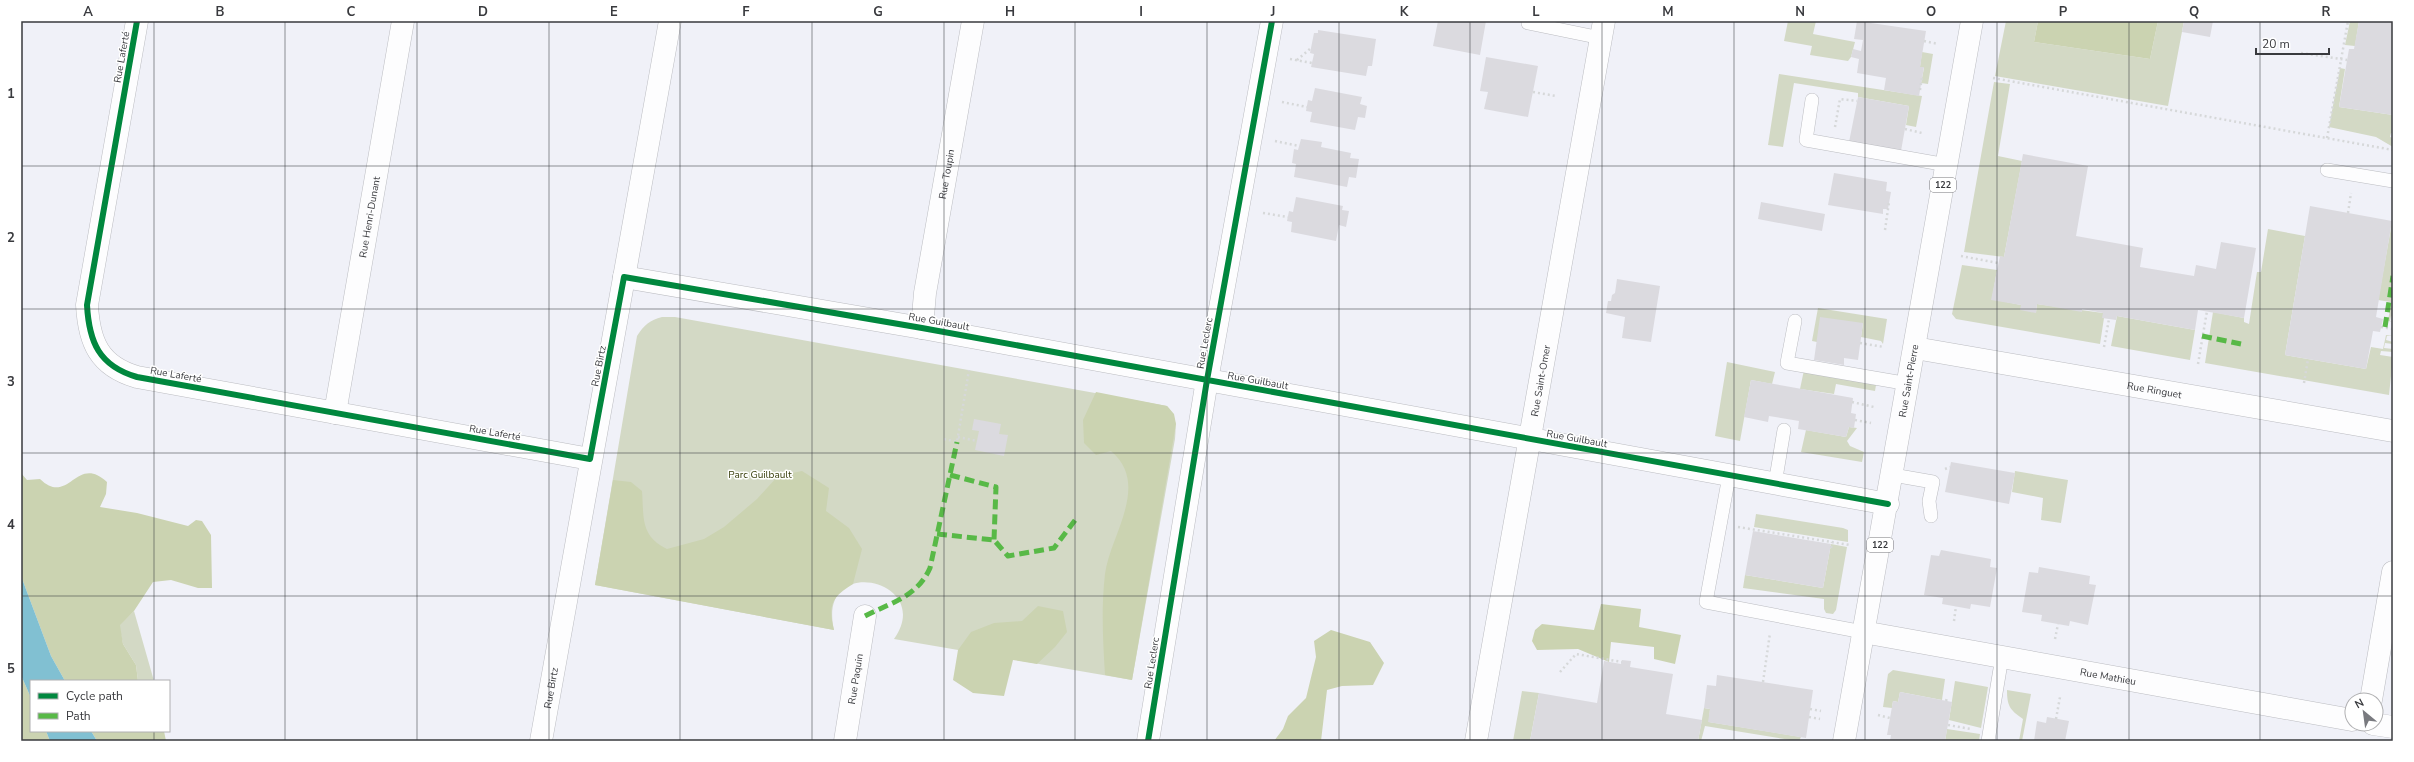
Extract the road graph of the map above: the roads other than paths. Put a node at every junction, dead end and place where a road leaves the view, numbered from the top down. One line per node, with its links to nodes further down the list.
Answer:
1 (137, 21): 19 (street, Rue Laferté)
2 (403, 21): 19 (street, Rue Henri-Dunant)
3 (670, 21): 13 (street, Rue Birtz)
4 (973, 21): 15 (street, Rue Toupin)
5 (1272, 21): 17 (street, Rue Leclerc)
6 (1528, 21): 8 (lane)
7 (1972, 21): 10 (street, Rue Saint-Pierre / 122)
8 (1603, 29): 22 (street, Rue Saint-Omer)
9 (1812, 100): 10 (lane)
10 (1947, 164): 16 (street, Rue Saint-Pierre / 122)
11 (2327, 170): 12 (lane)
12 (2393, 181)
13 (624, 277): 15 (street, Rue Guilbault); 23 (street, Rue Birtz)
14 (1795, 321): 18 (lane)
15 (922, 328): 17 (street, Rue Guilbault)
16 (1915, 348): 18 (street, Rue Saint-Pierre / 122); 21 (street, Rue Ringuet)
17 (1207, 380): 22 (street, Rue Guilbault); 37 (street, Rue Leclerc)
18 (1909, 384): 24 (street, Rue Saint-Pierre / 122)
19 (335, 413): 23 (street, Rue Laferté)
20 (1784, 430): 26 (lane)
21 (2393, 431)
22 (1530, 440): 25 (street, Rue Guilbault); 38 (street, Rue Saint-Omer)
23 (590, 459): 35 (street, Rue Birtz)
24 (1893, 475): 27 (street, Rue Saint-Pierre / 122); 28 (lane)
25 (1729, 476): 26 (street, Rue Guilbault); 31 (lane)
26 (1775, 484): 27 (street, Rue Guilbault)
27 (1888, 504): 31 (street, Rue Saint-Pierre / 122)
28 (1931, 516)
29 (2393, 572): 33 (street)
30 (865, 616): 36 (street, Rue Paquin)
31 (1863, 632): 32 (street, Rue Mathieu); 39 (street, Rue Saint-Pierre / 122)
32 (2002, 657): 34 (street, Rue Mathieu); 40 (lane)
33 (2372, 692)
34 (2344, 719)
35 (541, 741)
36 (845, 741)
37 (1148, 741)
38 (1476, 741)
39 (1844, 741)
40 (1988, 741)

